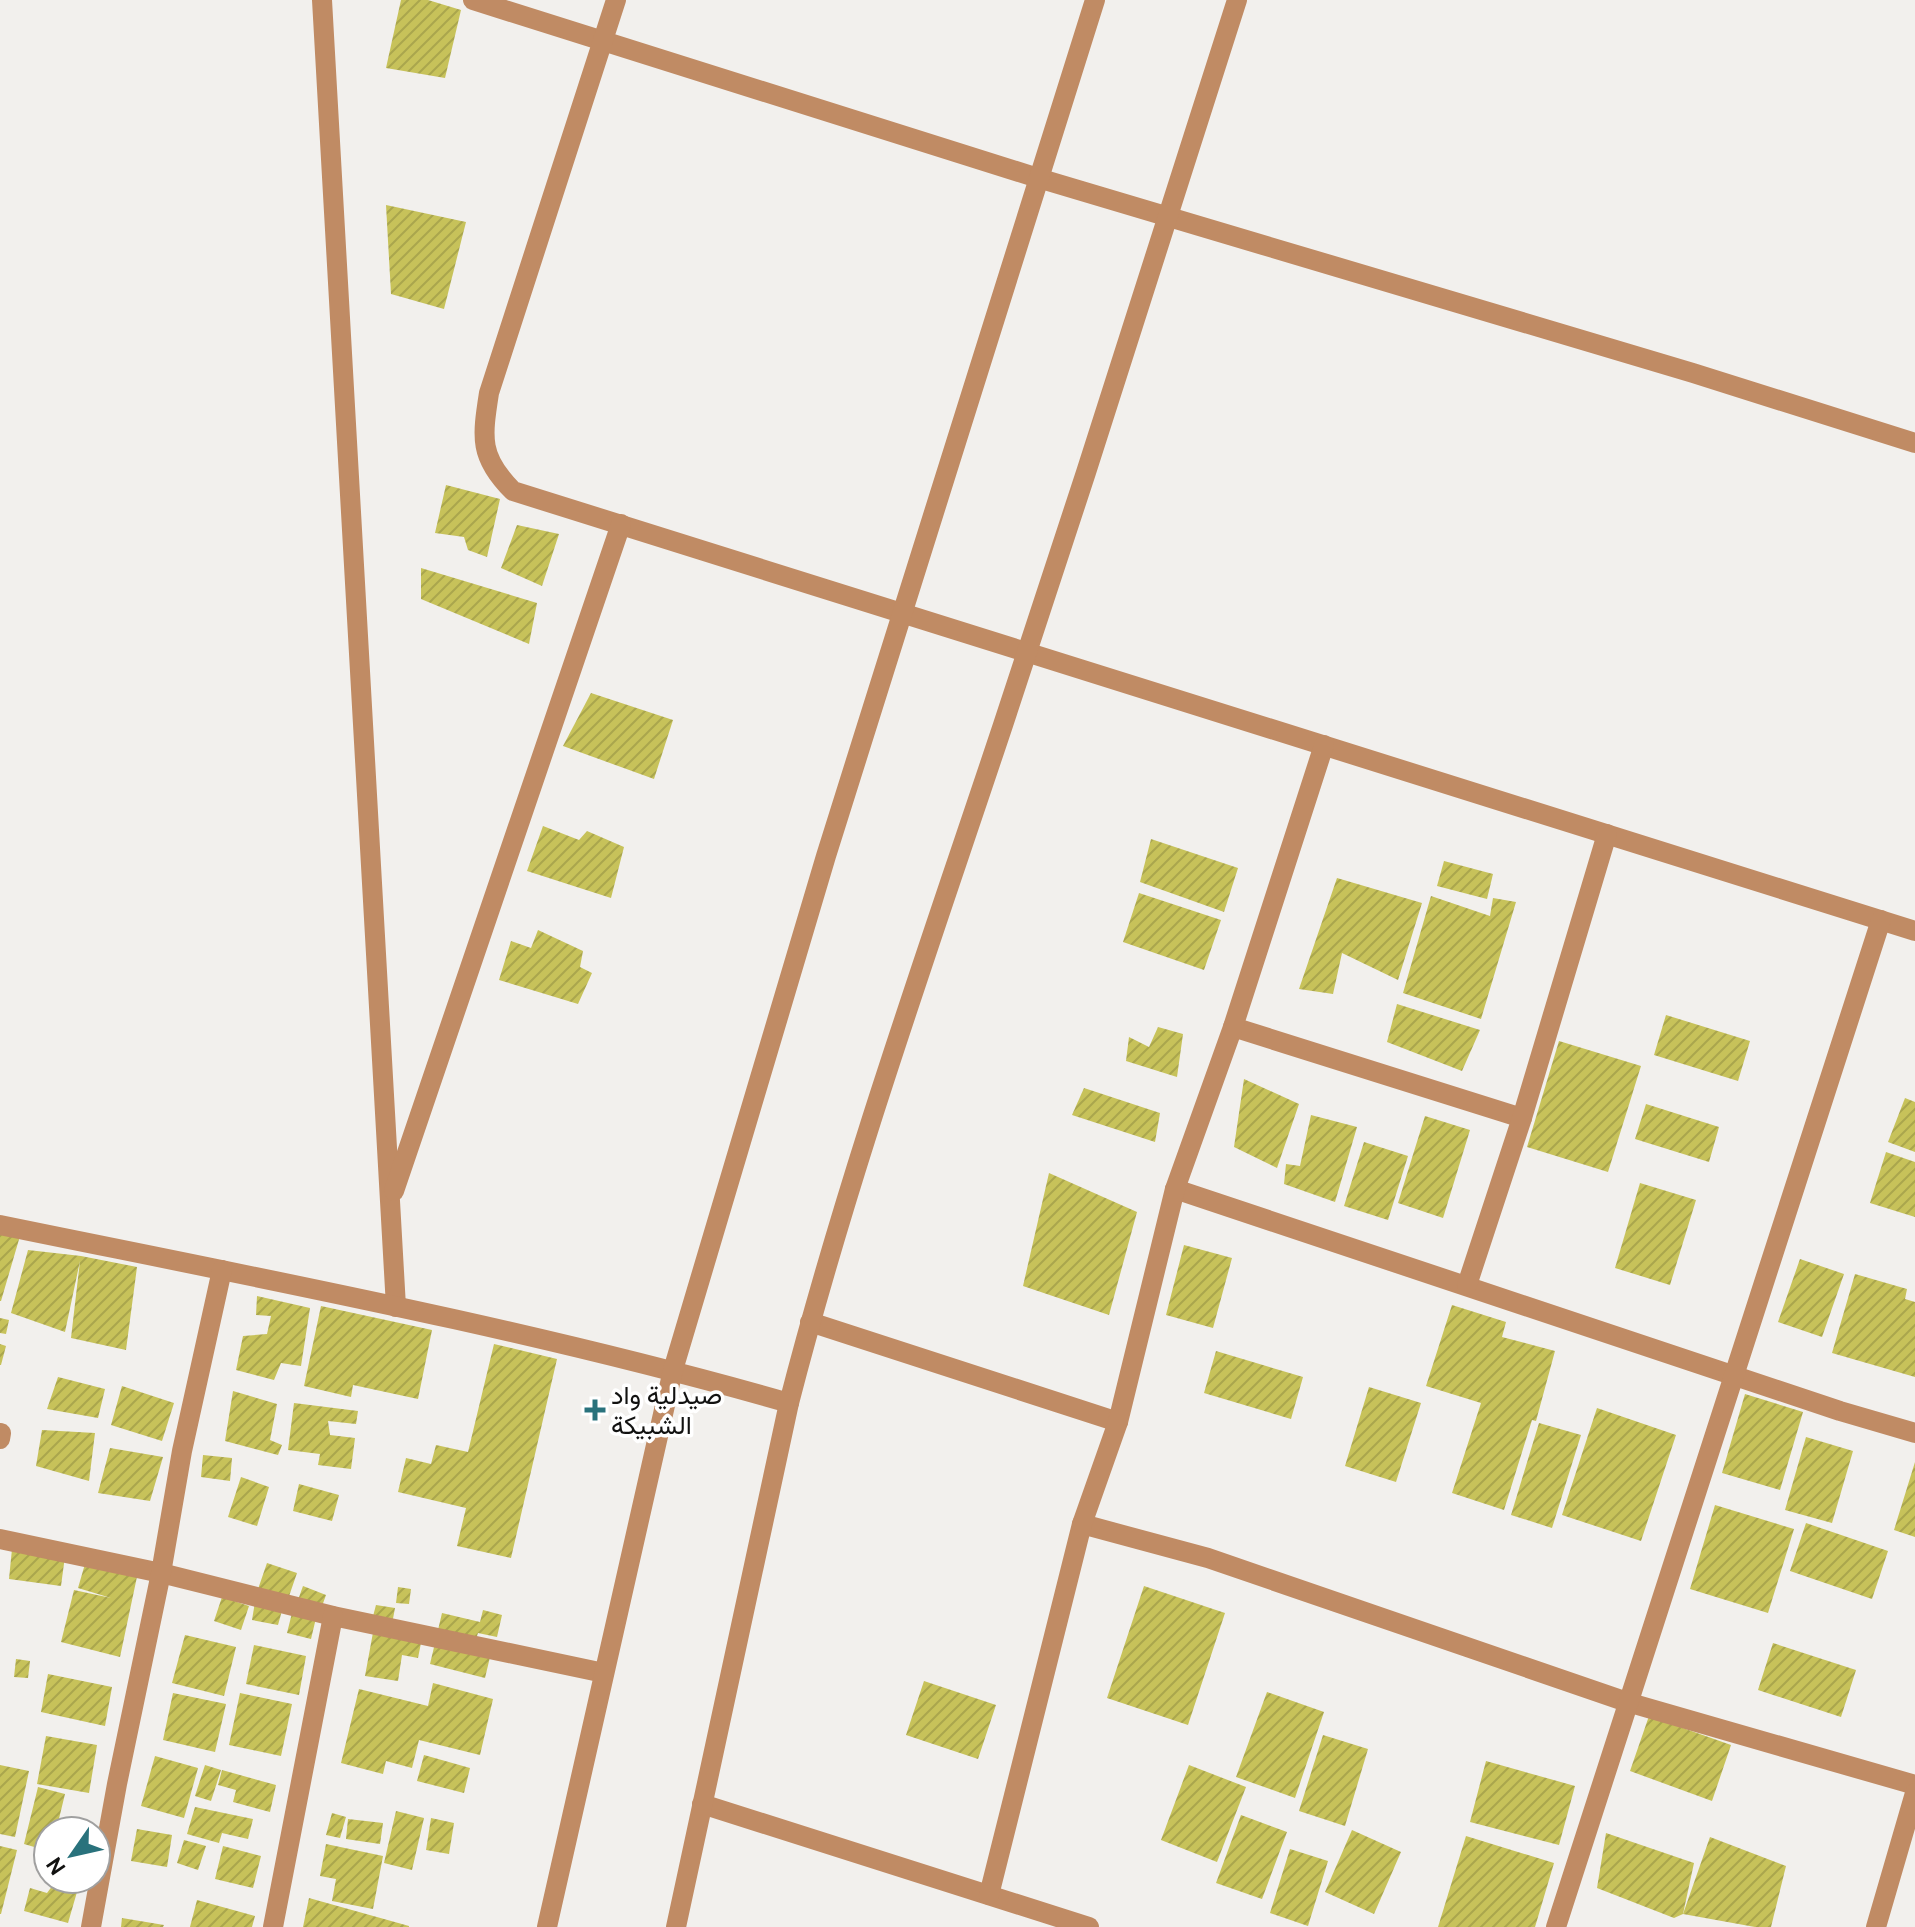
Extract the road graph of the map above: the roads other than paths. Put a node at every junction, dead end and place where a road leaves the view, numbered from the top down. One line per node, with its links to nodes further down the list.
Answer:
1 (322, 0): 20 (street)
2 (473, 0): 6 (street)
3 (616, 0): 6 (street)
4 (1095, 0): 7 (street)
5 (1237, 0): 8 (street)
6 (604, 40): 7 (street); 10 (street)
7 (1038, 178): 8 (street); 11 (street)
8 (1169, 215): 9 (street); 12 (street)
9 (1915, 443)
10 (621, 524): 11 (street); 20 (street)
11 (902, 613): 12 (street); 26 (street)
12 (1027, 652): 13 (street); 25 (street)
13 (1324, 745): 14 (street); 17 (street)
14 (1607, 834): 15 (street); 18 (street)
15 (1881, 920): 16 (street); 27 (street)
16 (1915, 931)
17 (1233, 1027): 18 (street); 19 (street)
18 (1522, 1118): 23 (street)
19 (1175, 1189): 23 (street); 29 (street)
20 (390, 1200): 24 (street)
21 (0, 1225): 22 (street)
22 (222, 1270): 24 (street); 33 (street)
23 (1467, 1285): 27 (street)
24 (396, 1307): 26 (street)
25 (810, 1322): 28 (street); 29 (street)
26 (673, 1370): 28 (street); 35 (street)
27 (1736, 1374): 30 (street); 36 (street)
28 (789, 1403): 39 (street)
29 (1118, 1422): 31 (street)
30 (1915, 1433)
31 (1082, 1524): 36 (street); 40 (street)
32 (0, 1539): 33 (street)
33 (161, 1573): 34 (street); 41 (street)
34 (333, 1616): 35 (street); 42 (street)
35 (604, 1673): 43 (street)
36 (1627, 1702): 37 (street); 46 (street)
37 (1915, 1785)
38 (1915, 1793): 47 (street)
39 (702, 1804): 40 (street); 44 (street)
40 (989, 1895): 45 (street)
41 (91, 1927)
42 (273, 1927)
43 (547, 1927)
44 (676, 1927)
45 (1089, 1927)
46 (1556, 1927)
47 (1876, 1927)

